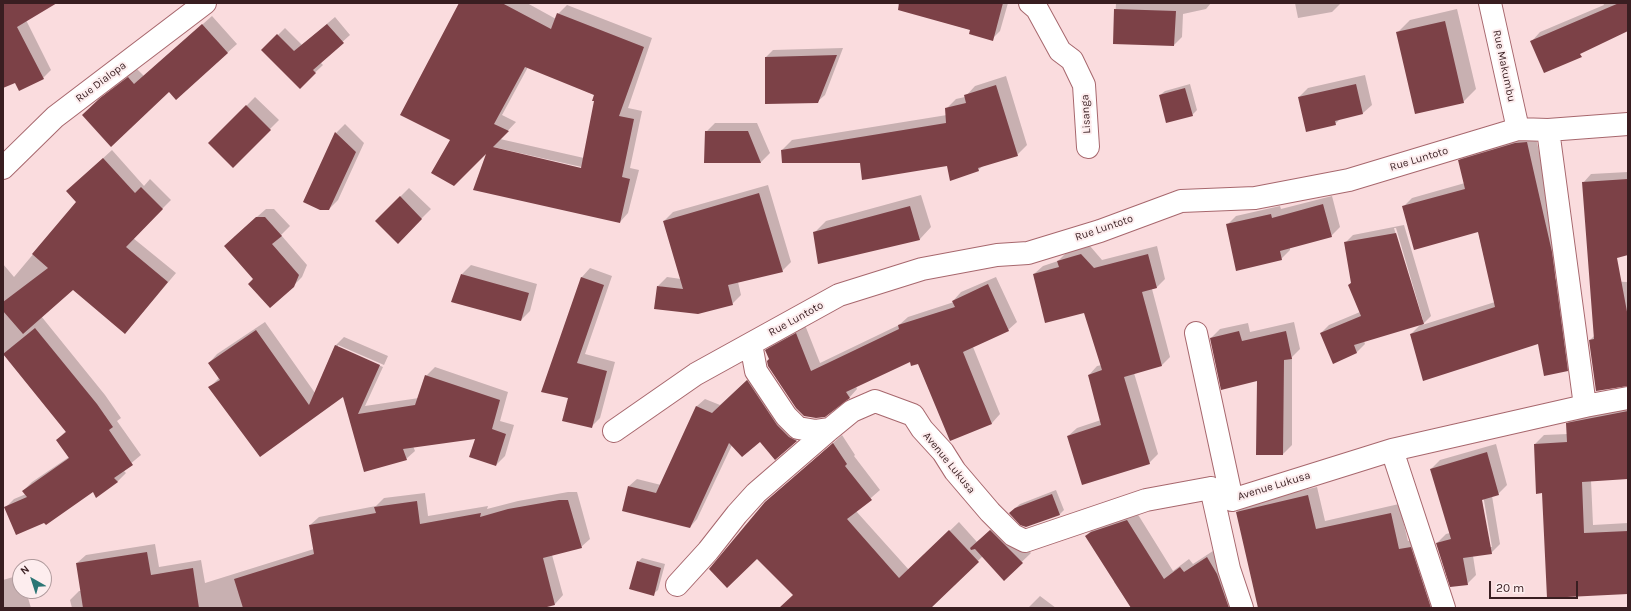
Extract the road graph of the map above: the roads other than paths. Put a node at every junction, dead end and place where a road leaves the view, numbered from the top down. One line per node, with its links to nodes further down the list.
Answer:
1 (205, 3): 8 (street, Rue Dialopa)
2 (1030, 3): 7 (street, Lisanga)
3 (1490, 3): 5 (street, Rue Makumbu)
4 (1628, 124): 6 (street, Rue Luntoto)
5 (1518, 129): 6 (street, Rue Luntoto); 10 (street, Rue Luntoto)
6 (1548, 130): 12 (street)
7 (1088, 147)
8 (3, 168)
9 (1196, 333): 17 (street)
10 (751, 344): 13 (street); 14 (street, Rue Luntoto)
11 (1628, 398): 12 (street, Avenue Lukusa)
12 (1585, 406): 15 (street, Avenue Lukusa)
13 (830, 429): 16 (street, Avenue Lukusa); 18 (street, Avenue Lukusa)
14 (614, 431)
15 (1392, 450): 17 (street, Avenue Lukusa); 20 (street)
16 (1211, 488): 17 (street, Avenue Lukusa); 19 (street)
17 (1232, 500)
18 (677, 585)
19 (1242, 608)
20 (1444, 608)

